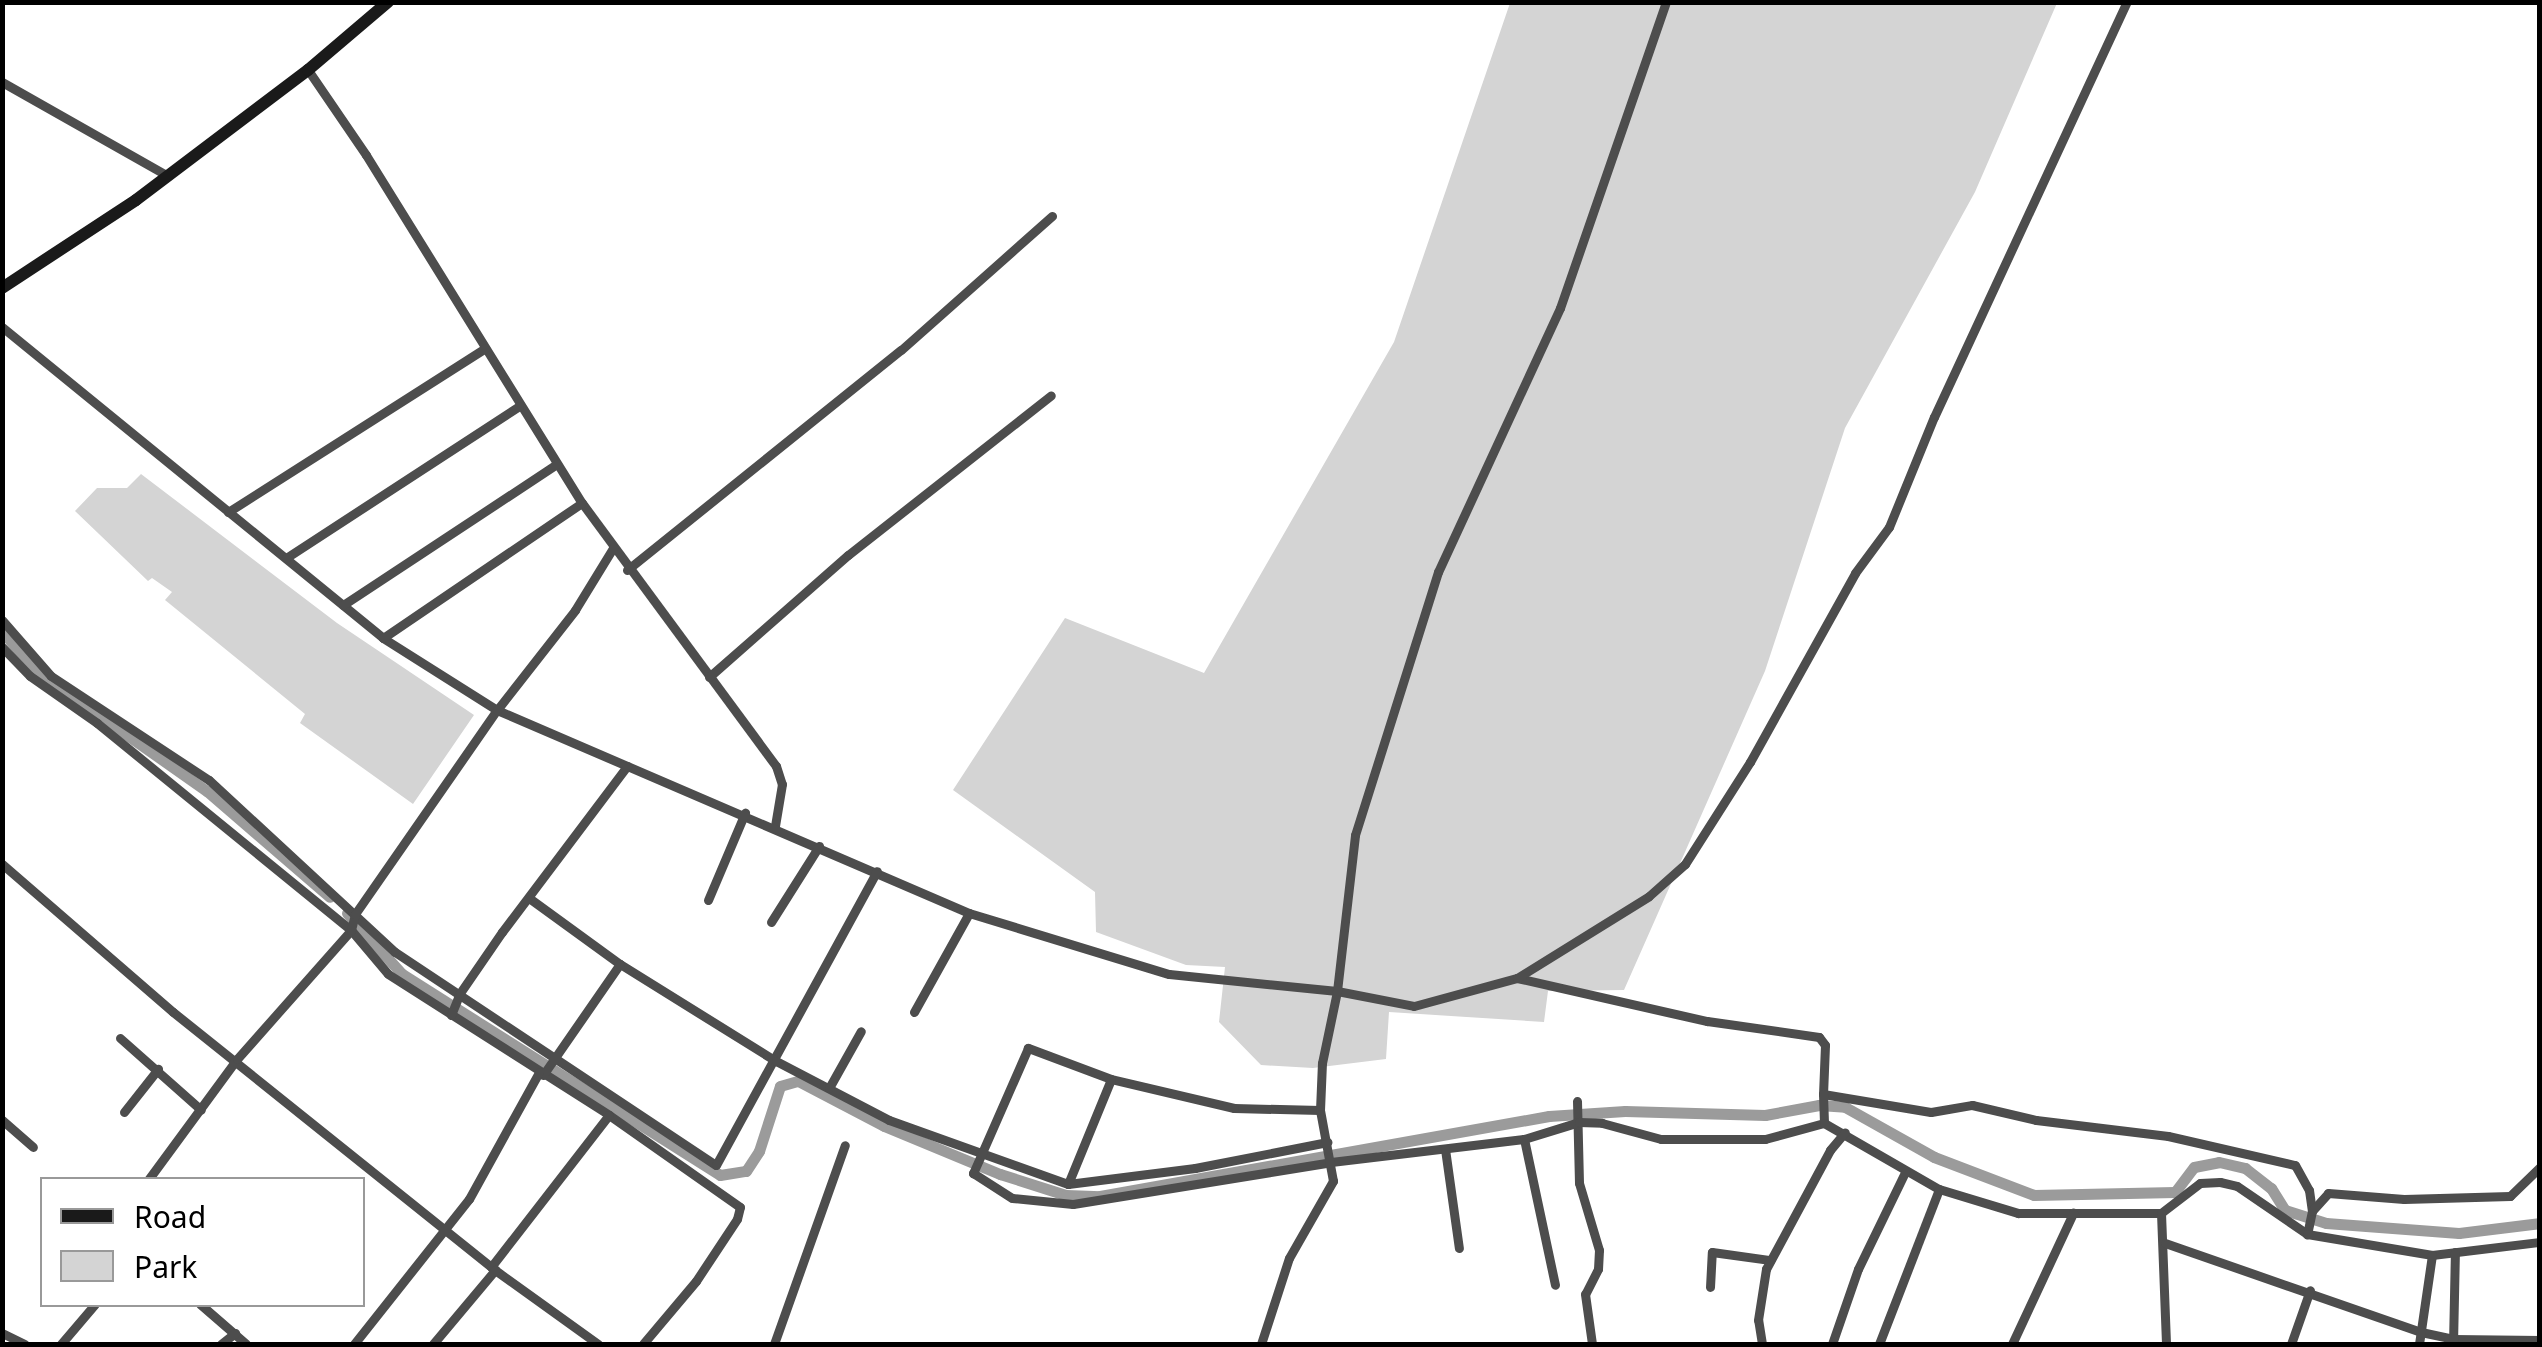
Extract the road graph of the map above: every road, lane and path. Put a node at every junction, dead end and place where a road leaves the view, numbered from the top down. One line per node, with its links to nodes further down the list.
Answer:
1 (388, 2): 4 (street)
2 (1666, 2): 39 (street)
3 (2128, 2): 38 (street)
4 (308, 70): 6 (street); 10 (street)
5 (2, 82): 6 (street)
6 (168, 176): 8 (street)
7 (1052, 216): 18 (street)
8 (2, 288)
9 (2, 327): 15 (street)
10 (485, 348): 12 (street); 15 (street)
11 (1051, 395): 23 (street)
12 (520, 406): 13 (street); 17 (street)
13 (557, 464): 14 (street); 19 (street)
14 (582, 502): 16 (street); 21 (street)
15 (228, 512): 17 (street)
16 (613, 548): 18 (street); 24 (street)
17 (286, 558): 19 (street)
18 (627, 570): 23 (street)
19 (343, 605): 21 (street)
20 (2, 620): 34 (street)
21 (383, 638): 24 (street)
22 (2, 648): 36 (street)
23 (708, 677): 27 (street)
24 (497, 710): 25 (street); 34 (street)
25 (626, 766): 26 (street); 31 (street)
26 (744, 813): 27 (street); 32 (street)
27 (775, 826): 28 (street)
28 (819, 846): 30 (street); 35 (street)
29 (2, 864): 46 (street)
30 (876, 871): 33 (street); 47 (street)
31 (529, 898): 37 (street); 40 (street)
32 (708, 900)
33 (969, 913): 39 (street); 41 (street)
34 (356, 914): 36 (street); 40 (street)
35 (771, 922)
36 (351, 930): 42 (street); 46 (street)
37 (620, 964): 45 (street); 47 (street)
38 (1517, 978): 39 (street); 52 (street)
39 (1337, 991): 55 (street)
40 (460, 993): 42 (street); 45 (street)
41 (914, 1012)
42 (450, 1015): 49 (street)
43 (861, 1031): 51 (street)
44 (120, 1038): 48 (street)
45 (556, 1058): 49 (street); 69 (street)
46 (236, 1059): 54 (street); 79 (street)
47 (776, 1061): 51 (street); 69 (street)
48 (158, 1069): 54 (street); 56 (street)
49 (541, 1074): 57 (street); 79 (street)
50 (1111, 1079): 55 (street); 67 (street); 73 (street)
51 (829, 1088): 67 (street)
52 (1823, 1094): 60 (street); 76 (street)
53 (1577, 1101): 59 (street)
54 (201, 1110): 72 (street)
55 (1320, 1110): 63 (street)
56 (124, 1112)
57 (608, 1115): 74 (street); 87 (street)
58 (2, 1120): 65 (street)
59 (1579, 1122): 60 (street); 62 (street); 108 (street)
60 (1824, 1123): 61 (street)
61 (1845, 1132): 71 (street); 86 (street)
62 (1524, 1139): 66 (street); 88 (street)
63 (1327, 1142): 68 (street); 73 (street)
64 (845, 1145): 106 (street)
65 (33, 1147)
66 (1446, 1149): 68 (street); 83 (street)
67 (979, 1152): 68 (street); 73 (street)
68 (1332, 1162): 107 (street)
69 (716, 1165): 74 (street)
70 (2540, 1167): 76 (street)
71 (1906, 1172): 75 (street); 110 (street)
72 (150, 1177)
73 (1068, 1184)
74 (703, 1185): 105 (street)
75 (1939, 1189): 78 (street); 111 (street)
76 (2312, 1212): 80 (street)
77 (2162, 1213): 78 (street); 80 (street); 81 (street)
78 (2073, 1214): 112 (street)
79 (447, 1230): 87 (street); 102 (street)
80 (2306, 1234): 85 (street)
81 (2164, 1242): 90 (street); 113 (street)
82 (2540, 1242): 84 (street)
83 (1459, 1248)
84 (2455, 1252): 85 (street); 97 (street)
85 (2432, 1256): 93 (street)
86 (1770, 1260): 89 (street); 109 (street)
87 (493, 1268): 103 (street); 104 (street)
88 (1555, 1285)
89 (1710, 1287)
90 (2310, 1290): 93 (street); 114 (street)
91 (92, 1307): 99 (street)
92 (204, 1307): 95 (street)
93 (2421, 1332): 97 (street); 115 (street)
94 (2, 1333): 98 (street)
95 (235, 1333): 100 (street); 101 (street)
96 (2540, 1340): 97 (street)
97 (2453, 1342)
98 (25, 1344)
99 (60, 1344)
100 (221, 1344)
101 (246, 1344)
102 (354, 1344)
103 (434, 1344)
104 (598, 1344)
105 (643, 1344)
106 (774, 1344)
107 (1261, 1344)
108 (1592, 1344)
109 (1762, 1344)
110 (1832, 1344)
111 (1879, 1344)
112 (2012, 1344)
113 (2166, 1344)
114 (2291, 1344)
115 (2420, 1344)

